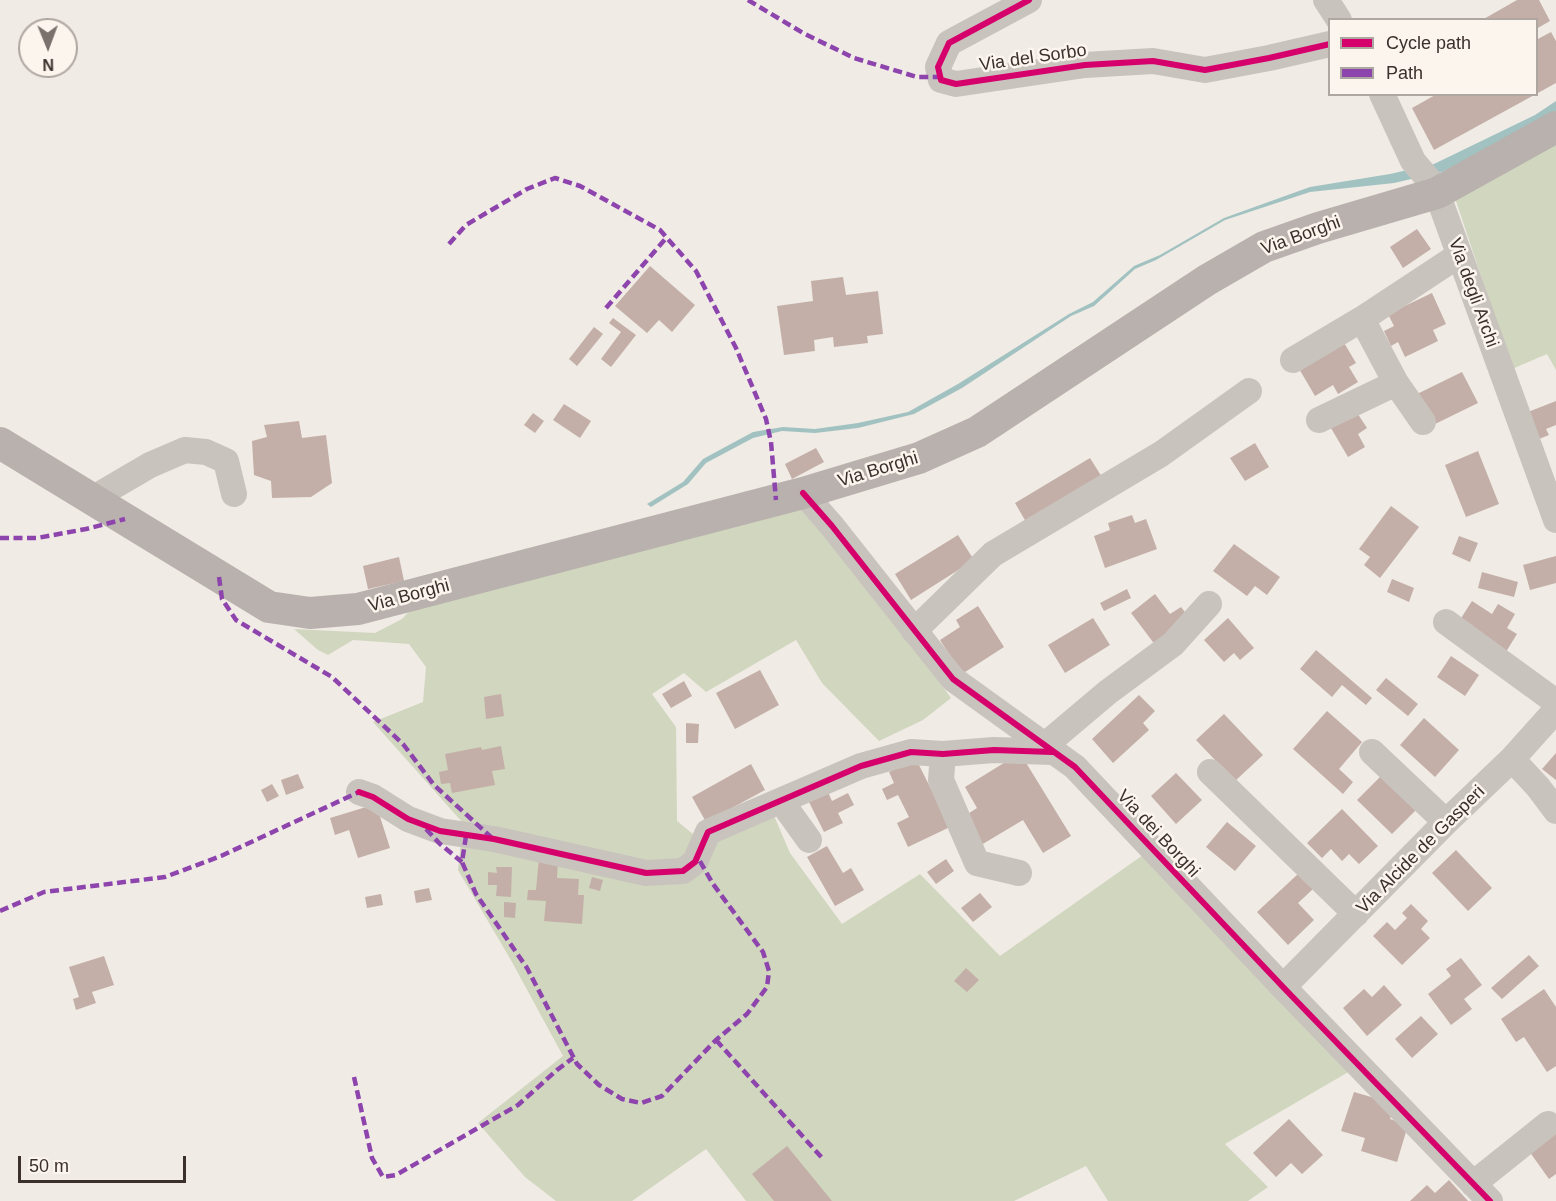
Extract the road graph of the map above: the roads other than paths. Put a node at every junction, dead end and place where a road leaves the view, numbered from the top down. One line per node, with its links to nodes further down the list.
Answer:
1 (1029, 0): 4 (street, Via del Sorbo)
2 (1326, 0): 3 (street)
3 (1338, 18)
4 (1328, 44)
5 (1383, 96): 7 (street)
6 (1556, 127): 7 (main road)
7 (1426, 178): 8 (street, Via degli Archi); 16 (main road, Via Borghi)
8 (1459, 255): 9 (street); 19 (street, Via degli Archi)
9 (1362, 320): 10 (street); 11 (street)
10 (1293, 360)
11 (1396, 382): 13 (street); 14 (street)
12 (1249, 392): 22 (street)
13 (1318, 420)
14 (1423, 422)
15 (0, 443): 18 (main road)
16 (803, 493): 18 (main road, Via Borghi); 22 (street, Via dei Borghi)
17 (234, 494): 18 (street)
18 (92, 499)
19 (1556, 520)
20 (1209, 603): 25 (street)
21 (1446, 622): 23 (street)
22 (914, 631): 25 (street, Via dei Borghi)
23 (1556, 702)
24 (1556, 710): 28 (street, Via Alcide de Gasperi)
25 (1048, 749): 27 (street); 37 (street, Via dei Borghi)
26 (1372, 752): 33 (street)
27 (943, 754): 31 (street); 35 (street)
28 (1512, 759): 32 (street); 33 (street, Via Alcide de Gasperi)
29 (1210, 772): 36 (street)
30 (358, 792): 31 (street)
31 (781, 801): 34 (street)
32 (1556, 811)
33 (1446, 822): 36 (street, Via Alcide de Gasperi)
34 (808, 840)
35 (1019, 873)
36 (1356, 914): 37 (street, Via Alcide de Gasperi)
37 (1283, 987): 39 (street, Via dei Borghi)
38 (1548, 1124): 39 (street)
39 (1482, 1193)

